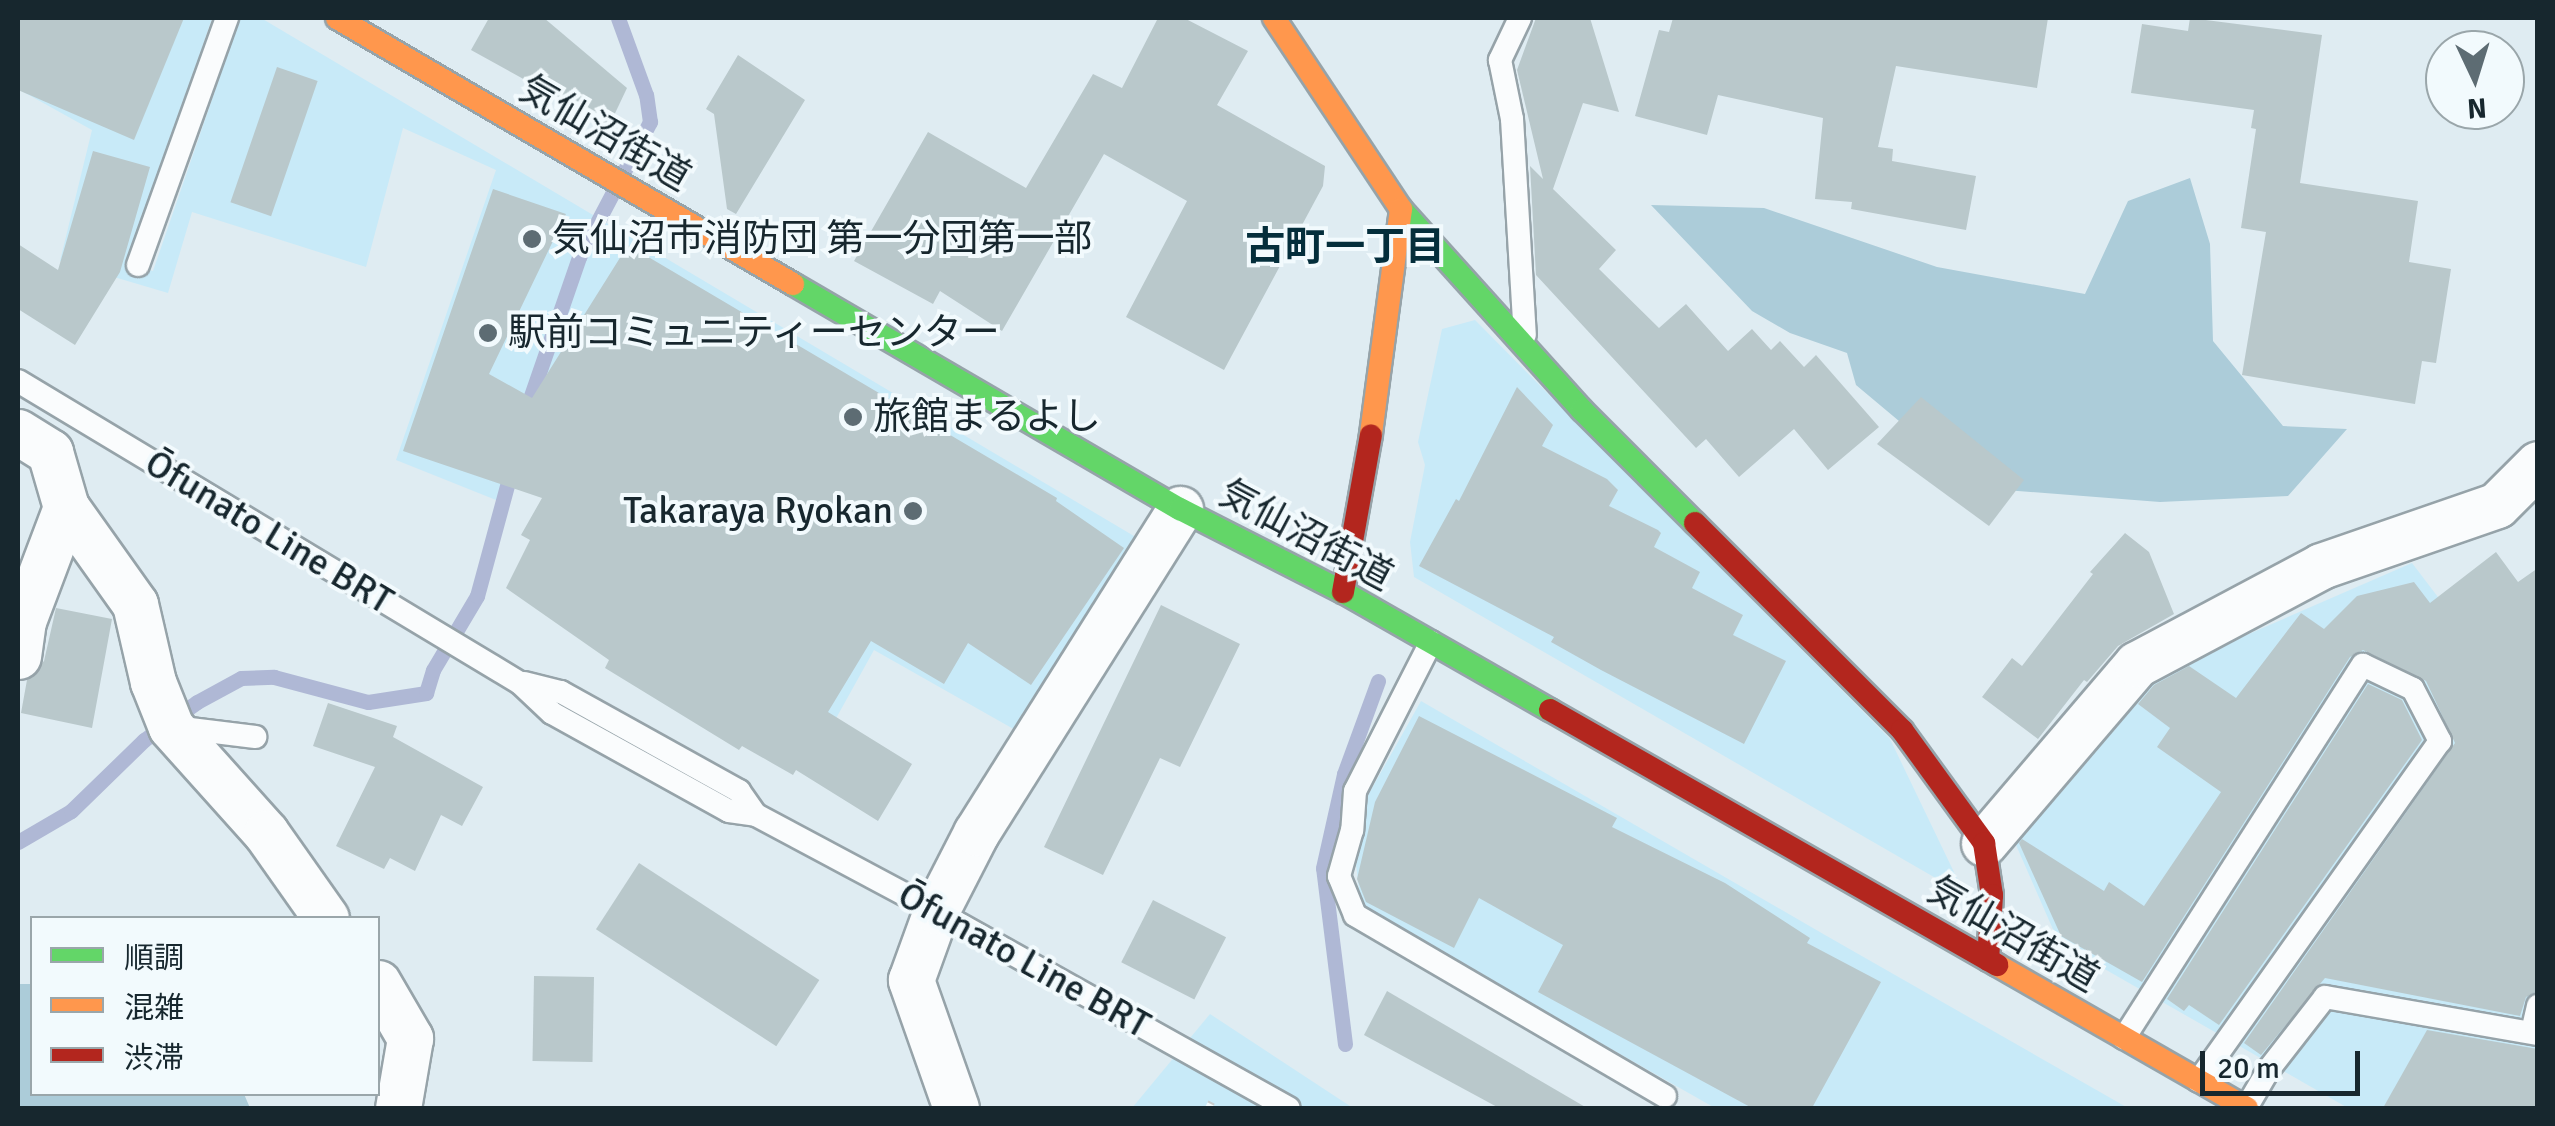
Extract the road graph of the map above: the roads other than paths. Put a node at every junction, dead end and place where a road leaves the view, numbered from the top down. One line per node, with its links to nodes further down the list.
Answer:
1 (227, 18): 6 (lane)
2 (336, 18): 12 (street, 気仙沼街道)
3 (1274, 18): 5 (street)
4 (1520, 18): 7 (lane)
5 (1401, 209): 7 (street); 13 (street)
6 (138, 265)
7 (1526, 348): 18 (street)
8 (18, 381): 19 (lane, Ōfunato Line BRT)
9 (18, 432): 11 (street)
10 (2538, 464): 18 (street)
11 (66, 506): 15 (street); 16 (street)
12 (1180, 509): 13 (street, 気仙沼街道); 19 (street)
13 (1343, 592): 14 (street, 気仙沼街道)
14 (1431, 642): 21 (street, 気仙沼街道); 27 (lane)
15 (18, 656)
16 (163, 707): 17 (lane); 20 (street)
17 (255, 737)
18 (1984, 842): 21 (street)
19 (936, 910): 29 (street); 30 (lane, Ōfunato Line BRT)
20 (325, 916)
21 (1988, 960): 25 (street, 気仙沼街道)
22 (380, 986): 28 (street)
23 (2538, 1006): 24 (lane)
24 (2535, 1033): 31 (lane)
25 (2124, 1038): 26 (street, 気仙沼街道); 26 (lane)
26 (2198, 1081): 31 (street, 気仙沼街道)
27 (1665, 1096)
28 (398, 1108)
29 (956, 1108)
30 (1290, 1108)
31 (2246, 1108)

